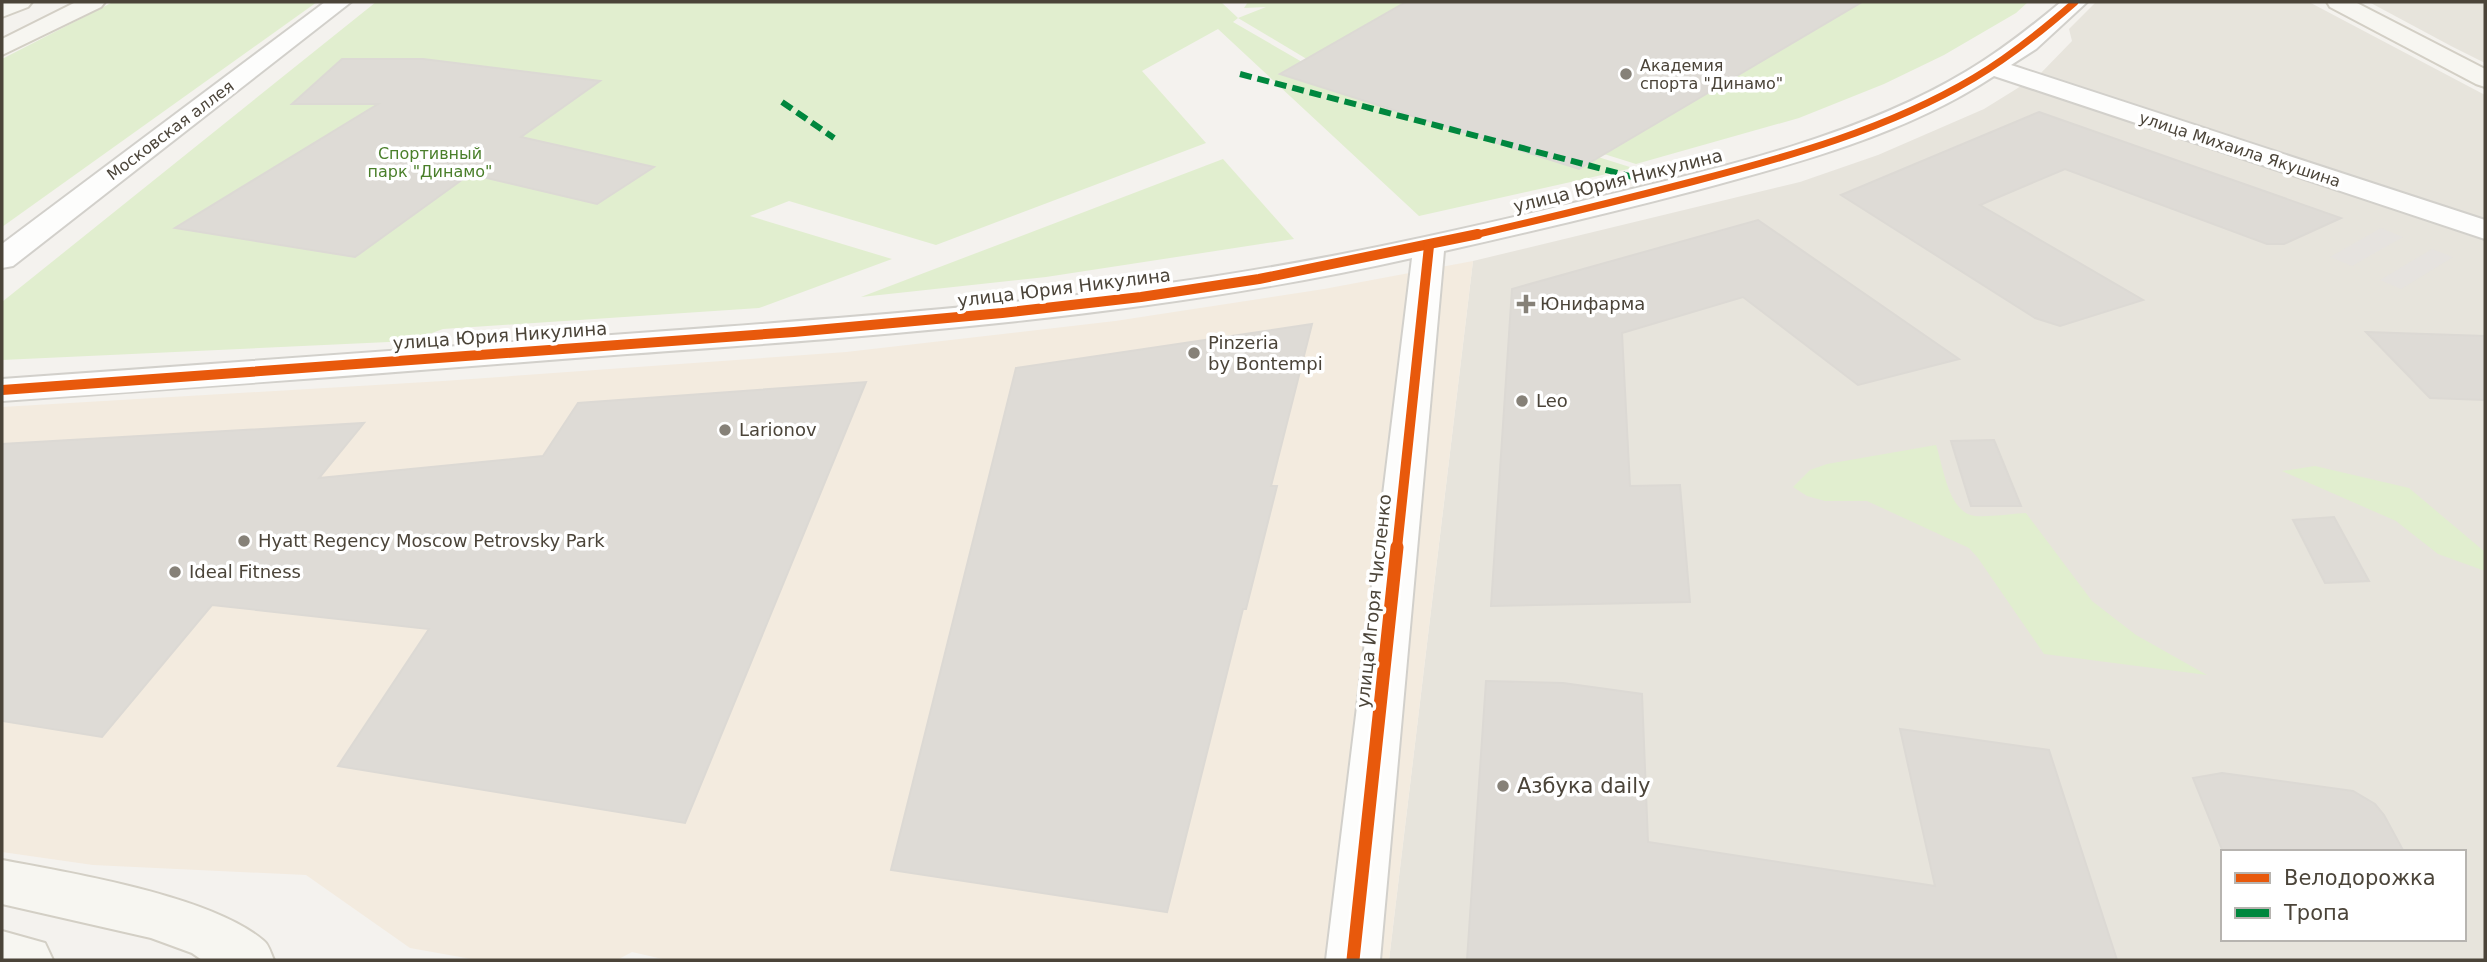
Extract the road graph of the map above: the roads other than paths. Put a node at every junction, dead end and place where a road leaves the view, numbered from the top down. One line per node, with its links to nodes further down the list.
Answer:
1 (20, 2): 6 (main road)
2 (93, 2): 7 (main road)
3 (339, 2): 12 (street, Московская аллея)
4 (2075, 2): 8 (street, улица Юрия Никулина)
5 (2338, 2): 9 (main road)
6 (2, 10)
7 (2, 48)
8 (1995, 68): 10 (street, улица Михаила Якушина); 11 (street, улица Юрия Никулина)
9 (2485, 79)
10 (2485, 230)
11 (1429, 246): 13 (street, улица Юрия Никулина); 18 (street, улица Игоря Численко)
12 (2, 259)
13 (2, 390)
14 (2, 882): 17 (main road)
15 (2, 955): 16 (main road)
16 (26, 960)
17 (247, 960)
18 (1353, 960)

